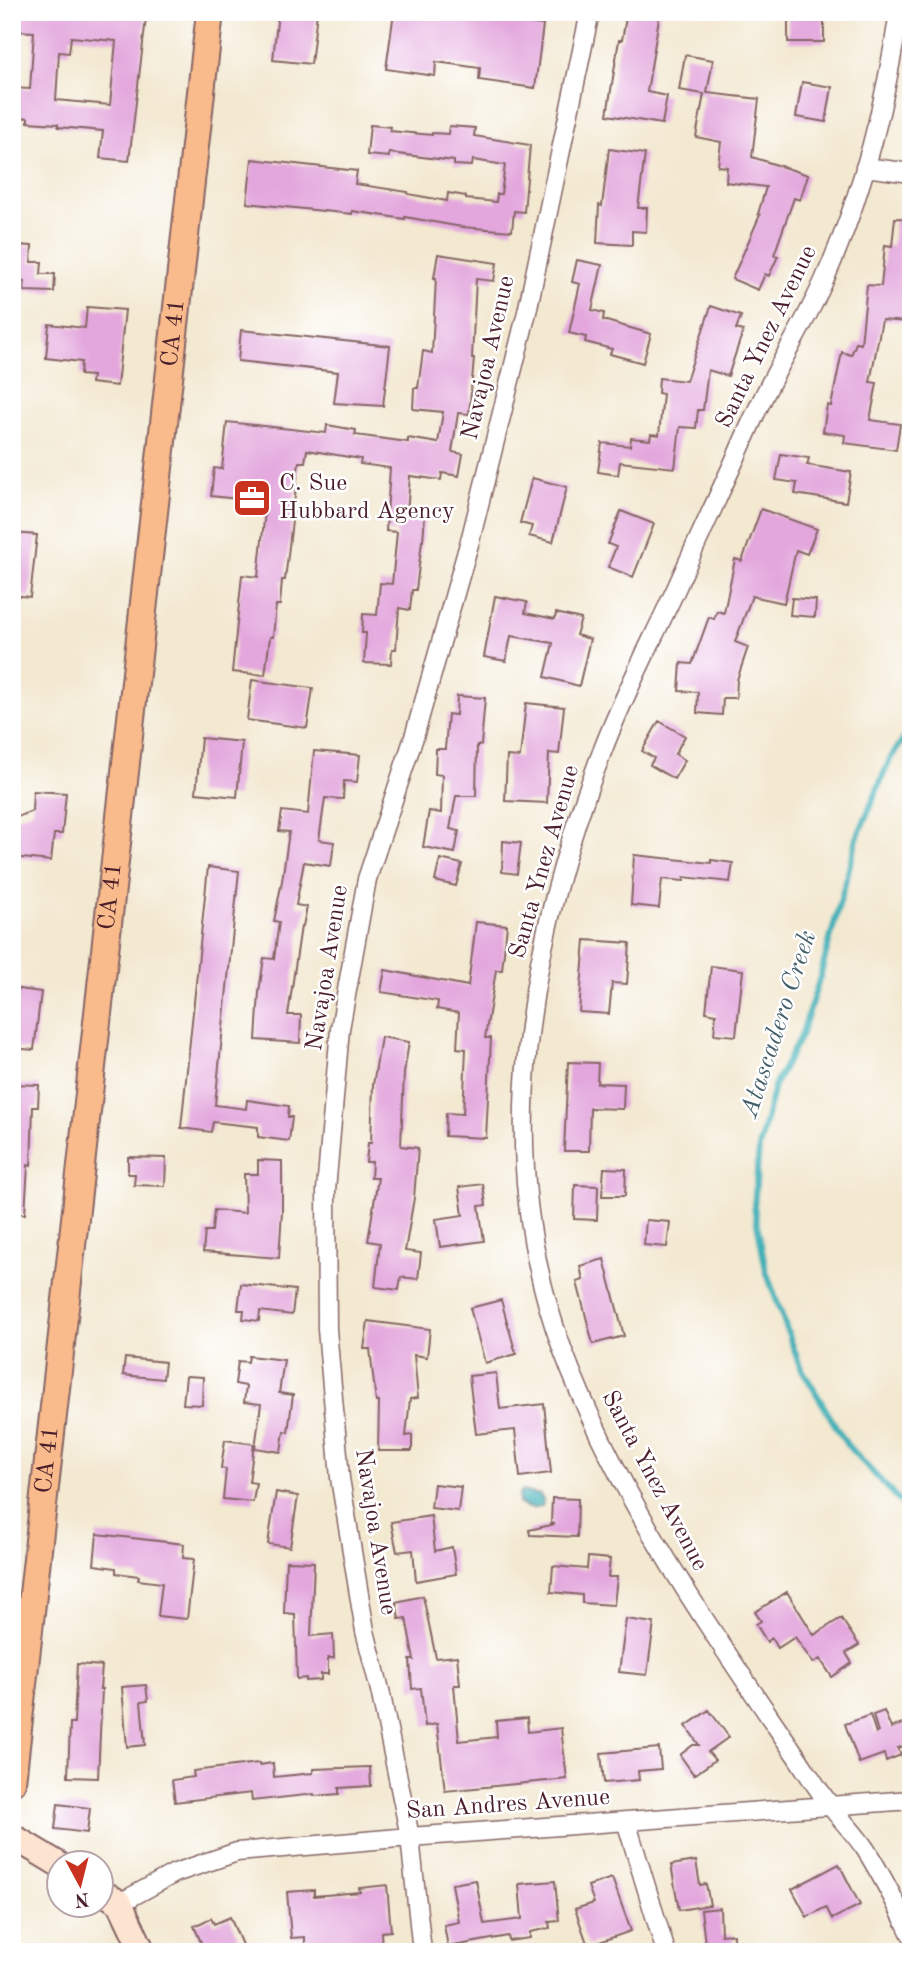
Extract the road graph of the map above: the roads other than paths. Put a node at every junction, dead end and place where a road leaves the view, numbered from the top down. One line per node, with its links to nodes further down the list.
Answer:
1 (210, 12): 6 (main road, CA 41 / CA 41)
2 (590, 12): 11 (street, Navajoa Avenue)
3 (899, 12): 4 (street, Santa Ynez Avenue)
4 (865, 167): 5 (street); 8 (street, Santa Ynez Avenue)
5 (911, 173)
6 (12, 1782)
7 (911, 1800): 8 (street, San Andres Avenue)
8 (830, 1806): 9 (street, San Andres Avenue); 15 (street, Santa Ynez Avenue)
9 (626, 1821): 11 (street, San Andres Avenue); 18 (street)
10 (12, 1836): 12 (street)
11 (410, 1837): 13 (street, San Andres Avenue); 17 (street, Navajoa Avenue)
12 (46, 1857)
13 (116, 1895)
14 (116, 1906): 16 (street)
15 (911, 1934)
16 (143, 1952)
17 (422, 1952)
18 (666, 1952)

